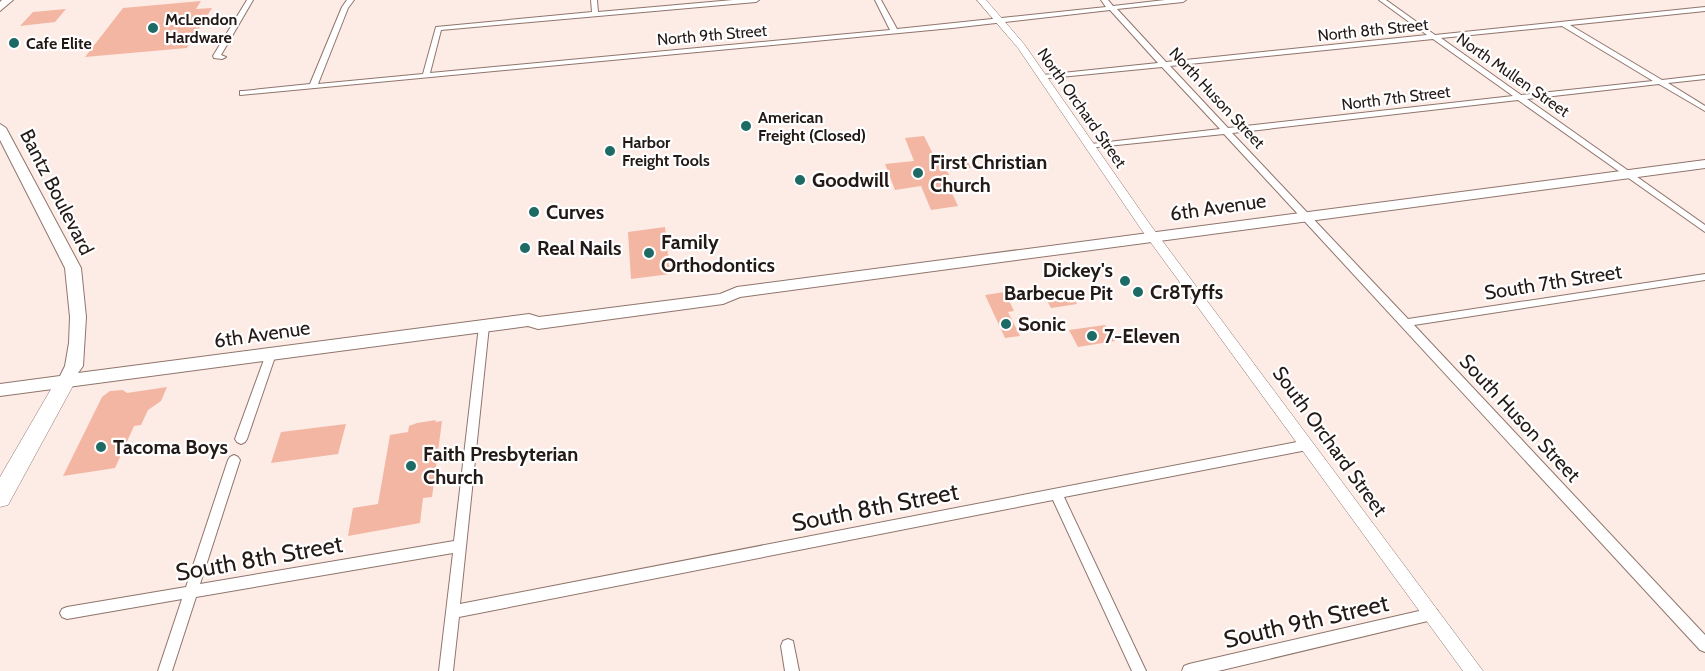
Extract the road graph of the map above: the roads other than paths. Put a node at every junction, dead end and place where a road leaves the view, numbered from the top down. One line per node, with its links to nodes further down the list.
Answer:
1 (8, 0): 12 (main road)
2 (250, 0): 19 (street)
3 (351, 0): 25 (street)
4 (594, 0): 14 (street)
5 (756, 0): 14 (street)
6 (878, 0): 17 (street)
7 (981, 0): 15 (street, North Orchard Street)
8 (1104, 0): 11 (street, North Huson Street)
9 (1182, 0): 11 (street, North 9th Street)
10 (1382, 0): 18 (street, North Mullen Street)
11 (1111, 7): 15 (street, North 9th Street); 20 (street, North Huson Street)
12 (0, 8)
13 (1705, 9): 16 (street, North 8th Street)
14 (595, 14): 21 (street)
15 (1000, 20): 17 (street, North 9th Street); 22 (street, North Orchard Street)
16 (1564, 24): 18 (street, North 8th Street); 24 (street)
17 (894, 31): 21 (street, North 9th Street)
18 (1436, 37): 20 (street, North 8th Street); 27 (street, North Mullen Street)
19 (222, 57)
20 (1167, 65): 22 (street, North 8th Street); 30 (street, North Huson Street)
21 (426, 75): 25 (street, North 9th Street)
22 (1043, 77): 31 (street, North Orchard Street)
23 (1705, 77): 24 (street, North 7th Street)
24 (1661, 82): 27 (street, North 7th Street); 28 (street)
25 (313, 86): 26 (street, North 9th Street)
26 (243, 93)
27 (1523, 98): 30 (street, North 7th Street); 33 (street, North Mullen Street)
28 (1705, 109)
29 (0, 128): 41 (main road, Bantz Boulevard)
30 (1229, 132): 31 (street, North 7th Street); 34 (street, North Huson Street)
31 (1091, 146): 36 (street, North Orchard Street)
32 (1705, 164): 33 (main road, 6th Avenue)
33 (1627, 175): 34 (main road, 6th Avenue); 35 (street, North Mullen Street)
34 (1307, 217): 36 (main road, 6th Avenue); 38 (street, South Huson Street)
35 (1705, 230)
36 (1153, 237): 39 (main road, 6th Avenue); 44 (street, South Orchard Street)
37 (1705, 277): 38 (street, South 7th Street)
38 (1407, 323): 53 (street, South Huson Street)
39 (484, 326): 40 (main road, 6th Avenue); 48 (street)
40 (272, 354): 41 (main road, 6th Avenue); 43 (street)
41 (65, 382): 42 (main road, 6th Avenue); 47 (highway)
42 (0, 390)
43 (242, 438)
44 (1307, 445): 46 (street, South 8th Street); 52 (street, South Orchard Street)
45 (234, 460): 49 (street)
46 (1057, 495): 50 (street, South 8th Street); 58 (street)
47 (0, 498)
48 (459, 546): 49 (street, South 8th Street); 50 (street)
49 (191, 593): 51 (street, South 8th Street); 55 (street)
50 (452, 612): 56 (street)
51 (67, 614)
52 (1432, 614): 59 (street, South 9th Street); 60 (street, South Orchard Street)
53 (1705, 645)
54 (788, 646): 57 (street)
55 (165, 671)
56 (446, 671)
57 (792, 671)
58 (1139, 671)
59 (1189, 671)
60 (1474, 671)

